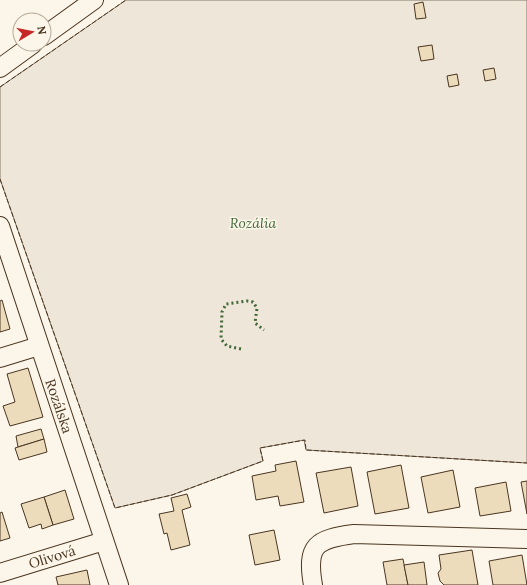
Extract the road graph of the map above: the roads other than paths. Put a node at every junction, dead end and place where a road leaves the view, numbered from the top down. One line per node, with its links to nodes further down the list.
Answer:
1 (94, 0): 2 (street)
2 (52, 30)
3 (22, 52): 4 (street)
4 (0, 68)
5 (0, 226): 6 (street, Rozálska)
6 (39, 346): 7 (street); 9 (street, Rozálska)
7 (0, 358)
8 (527, 539): 12 (street)
9 (104, 541): 10 (street, Olivová); 11 (street, Rozálska)
10 (0, 572)
11 (119, 585)
12 (313, 585)

